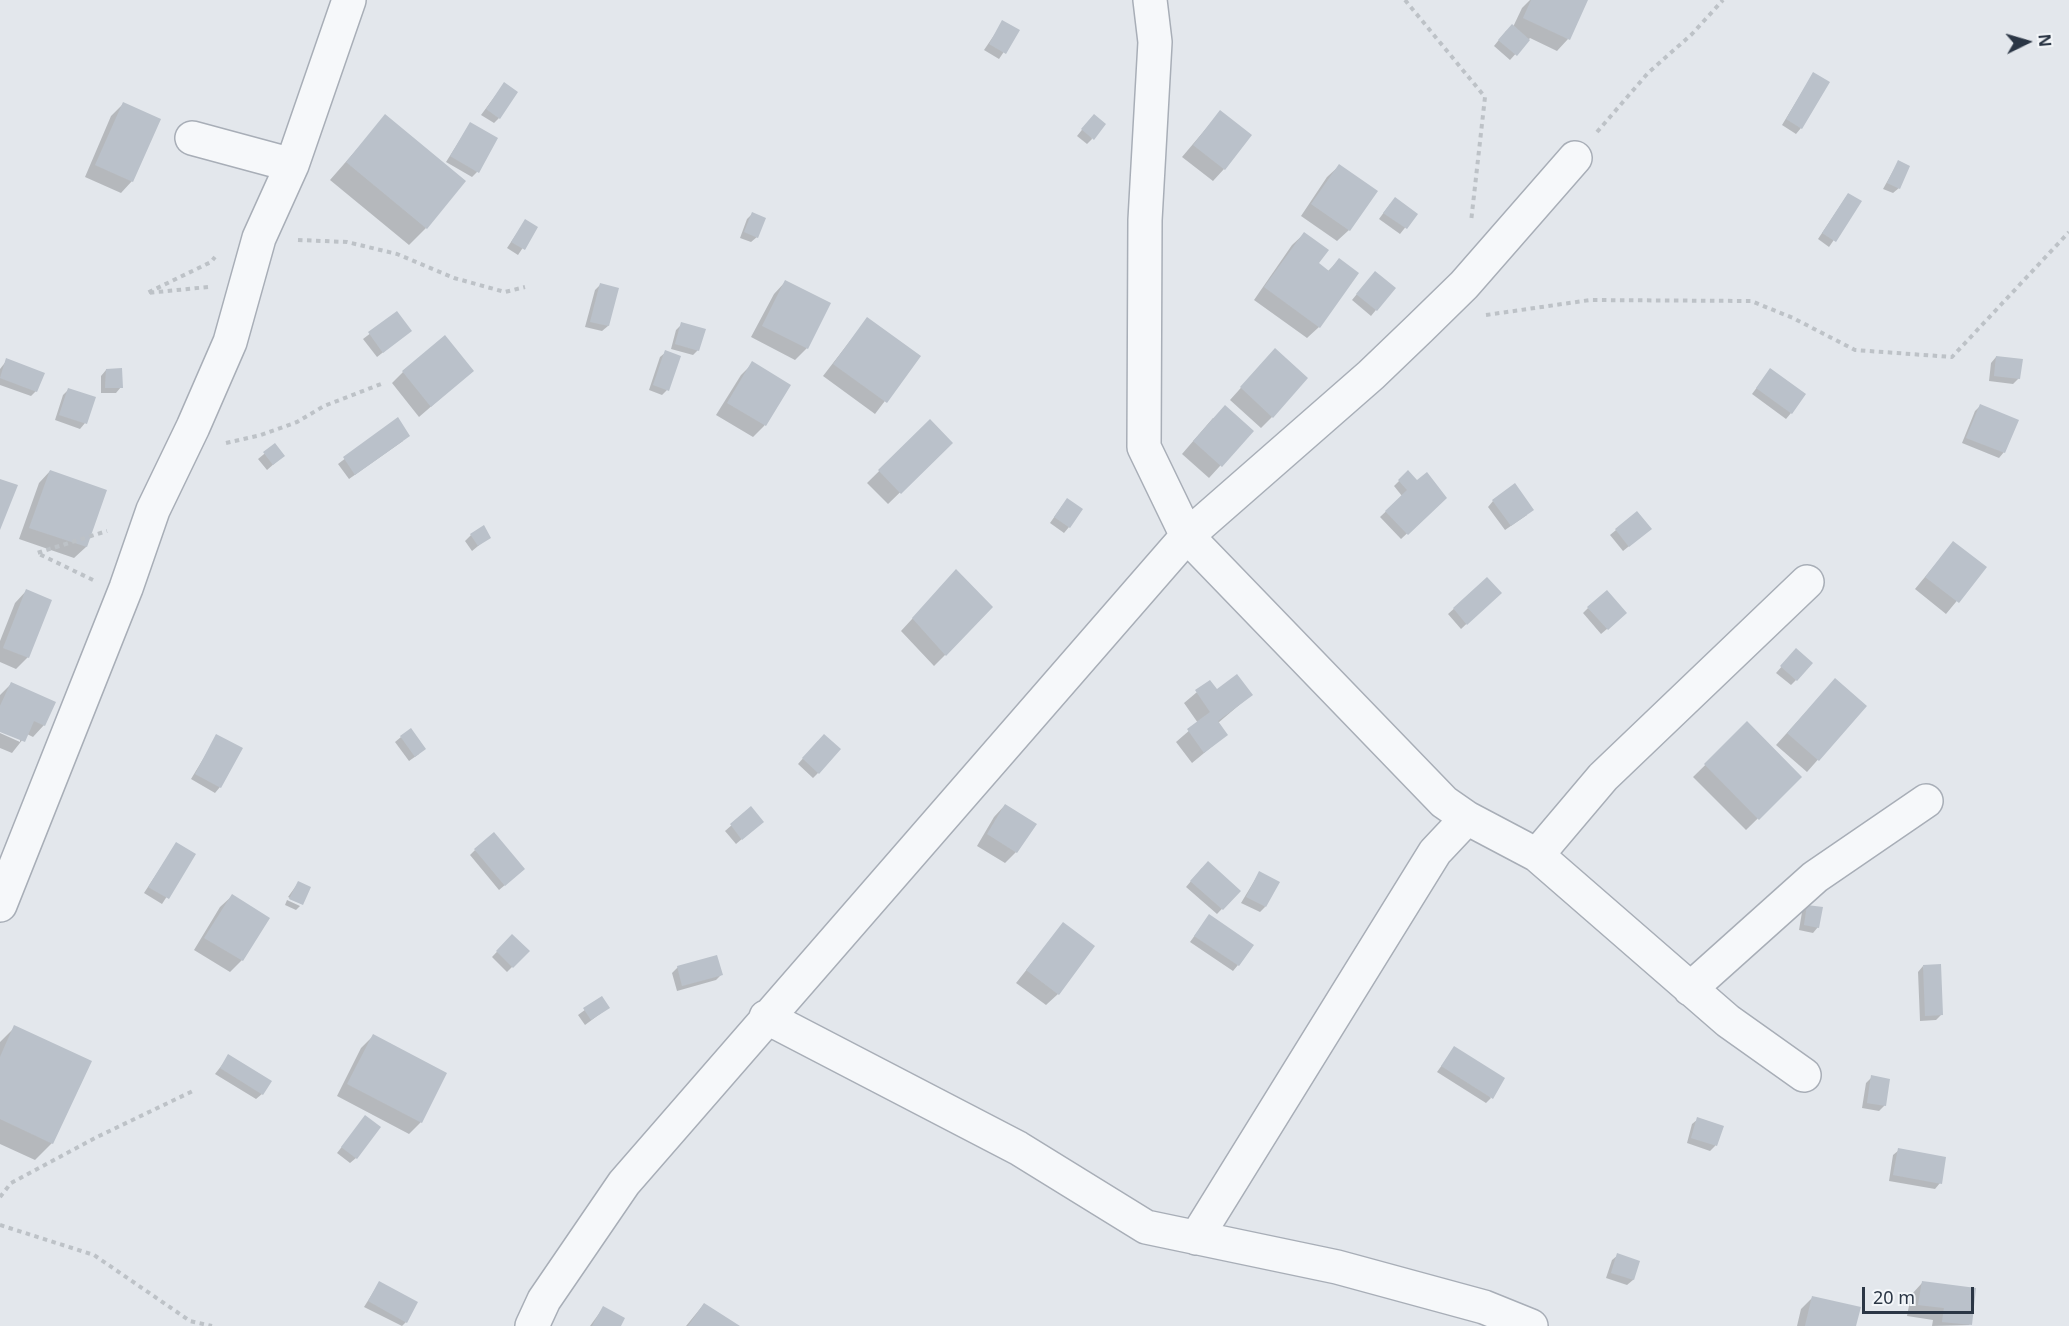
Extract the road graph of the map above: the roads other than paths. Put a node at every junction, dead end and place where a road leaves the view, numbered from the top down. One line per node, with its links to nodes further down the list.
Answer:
1 (349, 0): 5 (street)
2 (1150, 0): 6 (street)
3 (192, 138): 5 (street)
4 (1575, 158): 6 (street)
5 (292, 165): 11 (street)
6 (1187, 536): 9 (street); 13 (street)
7 (1807, 582): 10 (street)
8 (1926, 801): 12 (street)
9 (1467, 818): 10 (street); 15 (street)
10 (1537, 855): 12 (street)
11 (0, 905)
12 (1690, 989): 14 (street)
13 (766, 1017): 15 (street); 16 (street)
14 (1804, 1075)
15 (1196, 1238): 17 (street)
16 (532, 1326)
17 (1531, 1326)

